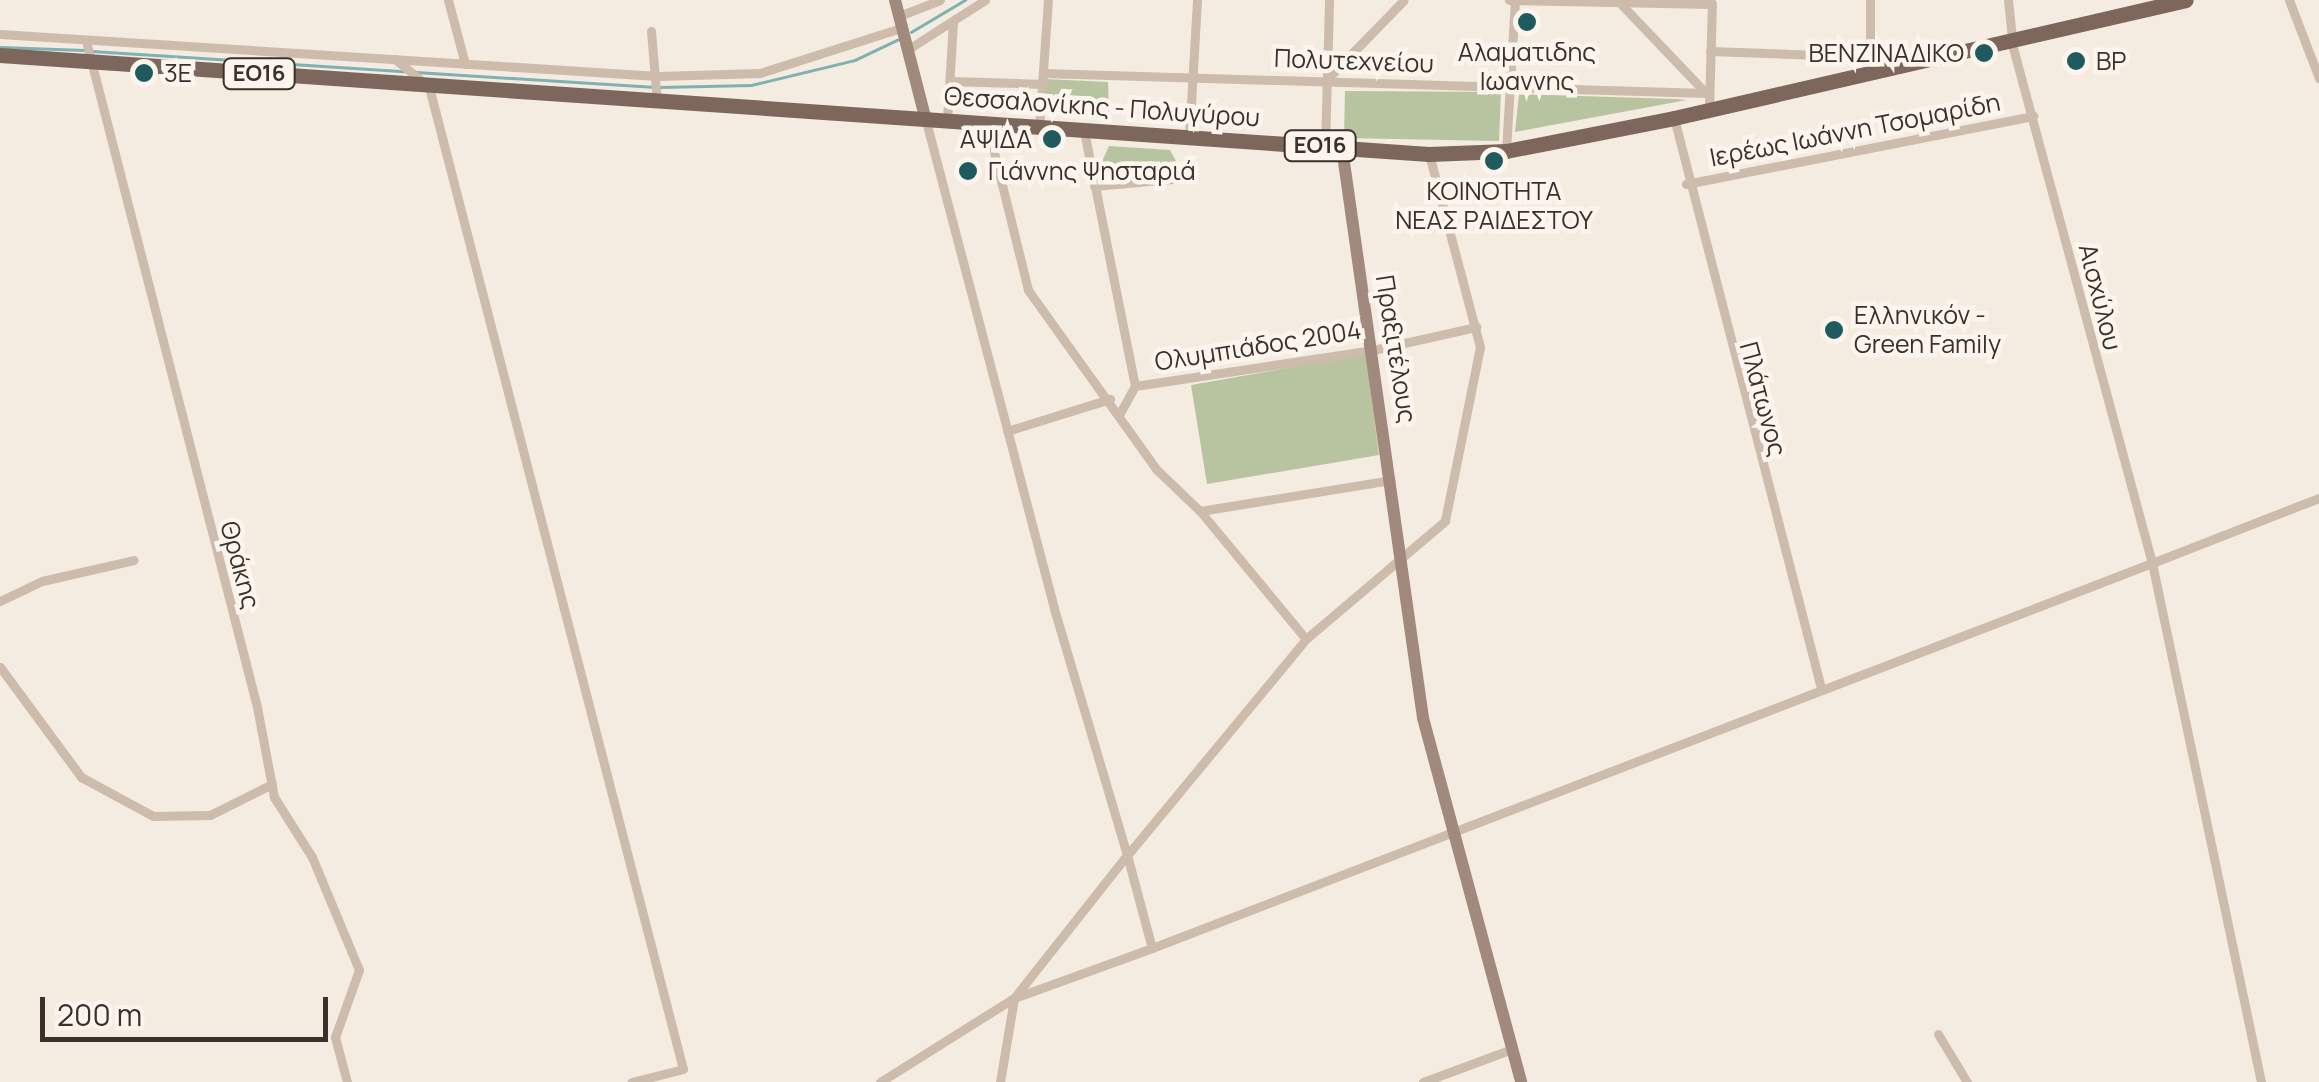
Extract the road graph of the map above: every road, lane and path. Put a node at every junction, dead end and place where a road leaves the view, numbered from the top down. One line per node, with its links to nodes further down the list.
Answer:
1 (448, 0): 28 (street)
2 (895, 0): 17 (street)
3 (940, 0): 17 (street)
4 (985, 0): 18 (street)
5 (1048, 0): 32 (street)
6 (1197, 0): 31 (street)
7 (1329, 0): 34 (street)
8 (1404, 0): 34 (street)
9 (1513, 0): 14 (street); 36 (street)
10 (1870, 0): 29 (street)
11 (2008, 0): 21 (street, Αισχύλου)
12 (2186, 0): 16 (main road, Θεσσαλονίκης - Πολυγύρου / ΕΟ16)
13 (2289, 0): 33 (street)
14 (1618, 1): 15 (street); 38 (street)
15 (1712, 2): 24 (street)
16 (2163, 3): 21 (main road, Θεσσαλονίκης - Πολυγύρου / ΕΟ16)
17 (900, 22): 23 (street); 30 (street)
18 (954, 22): 23 (street); 35 (street)
19 (650, 30): 30 (street)
20 (0, 34): 22 (street)
21 (2011, 40): 29 (main road, Θεσσαλονίκης - Πολυγύρου / ΕΟ16); 40 (street, Αισχύλου)
22 (86, 41): 26 (street); 27 (street, Θράκης)
23 (910, 48): 42 (street)
24 (1710, 51): 29 (street); 38 (street)
25 (0, 55): 27 (main road, Θεσσαλονίκης - Πολυγύρου / ΕΟ16)
26 (395, 59): 28 (street); 37 (street)
27 (88, 60): 37 (main road, Θεσσαλονίκης - Πολυγύρου / ΕΟ16); 70 (street, Θράκης)
28 (465, 64): 30 (street)
29 (1870, 64): 38 (main road, Θεσσαλονίκης - Πολυγύρου / ΕΟ16)
30 (658, 76): 39 (street)
31 (1192, 77): 32 (street, Πολυτεχνείου); 34 (street, Πολυτεχνείου); 47 (street)
32 (1043, 78): 35 (street, Πολυτεχνείου); 45 (street)
33 (2319, 78)
34 (1327, 79): 36 (street, Πολυτεχνείου); 48 (street)
35 (950, 81): 43 (street)
36 (1510, 86): 38 (street, Πολυτεχνείου); 49 (street)
37 (428, 87): 39 (main road, Θεσσαλονίκης - Πολυγύρου / ΕΟ16); 77 (street)
38 (1708, 101): 41 (main road, Θεσσαλονίκης - Πολυγύρου / ΕΟ16)
39 (657, 102): 42 (main road, Θεσσαλονίκης - Πολυγύρου / ΕΟ16)
40 (2033, 116): 52 (street, Ιερέως Ιωάννη Τσομαρίδη); 65 (street, Αισχύλου)
41 (1674, 118): 49 (main road, Θεσσαλονίκης - Πολυγύρου / ΕΟ16); 52 (street, Πλάτωνος)
42 (926, 120): 43 (main road, Θεσσαλονίκης - Πολυγύρου / ΕΟ16); 59 (street)
43 (947, 120): 44 (main road, Θεσσαλονίκης - Πολυγύρου / ΕΟ16)
44 (987, 124): 45 (main road, Θεσσαλονίκης - Πολυγύρου / ΕΟ16); 57 (street)
45 (1040, 128): 46 (main road, Θεσσαλονίκης - Πολυγύρου / ΕΟ16)
46 (1084, 131): 47 (main road, Θεσσαλονίκης - Πολυγύρου / ΕΟ16); 53 (street)
47 (1189, 142): 48 (main road, Θεσσαλονίκης - Πολυγύρου / ΕΟ16)
48 (1334, 147): 50 (main road, Θεσσαλονίκης - Πολυγύρου / ΕΟ16); 55 (street, Πραξιτέλους)
49 (1506, 151): 50 (main road, Θεσσαλονίκης - Πολυγύρου / ΕΟ16)
50 (1429, 154): 54 (street)
51 (1183, 178): 53 (street)
52 (1686, 184): 69 (street, Πλάτωνος)
53 (1094, 186): 56 (street)
54 (1476, 327): 55 (street, Ολυμπιάδος 2004); 63 (street)
55 (1373, 350): 56 (street, Ολυμπιάδος 2004); 60 (street, Πραξιτέλους)
56 (1135, 386): 58 (street, Ολυμπιάδος 2004)
57 (1110, 400): 58 (street); 59 (street)
58 (1120, 413): 62 (street)
59 (1007, 431): 72 (street)
60 (1393, 480): 62 (street); 63 (street, Πραξιτέλους)
61 (2319, 498): 65 (street)
62 (1200, 510): 67 (street)
63 (1404, 557): 67 (street); 71 (street, Πραξιτέλους)
64 (134, 560): 66 (street)
65 (2152, 564): 69 (street); 86 (street, Αισχύλου)
66 (0, 602)
67 (1306, 639): 72 (street)
68 (0, 666): 70 (street)
69 (1821, 688): 71 (street)
70 (272, 784): 78 (street, Θράκης)
71 (1452, 830): 73 (street); 76 (street, Πραξιτέλους)
72 (1128, 855): 73 (street); 74 (street)
73 (1152, 948): 74 (street)
74 (1014, 998): 81 (street); 82 (street)
75 (1938, 1034): 85 (street)
76 (1512, 1049): 83 (street); 84 (street, Πραξιτέλους)
77 (683, 1069): 79 (street); 80 (street)
78 (347, 1082)
79 (632, 1082)
80 (687, 1082)
81 (880, 1082)
82 (1000, 1082)
83 (1423, 1082)
84 (1521, 1082)
85 (1967, 1082)
86 (2260, 1082)

